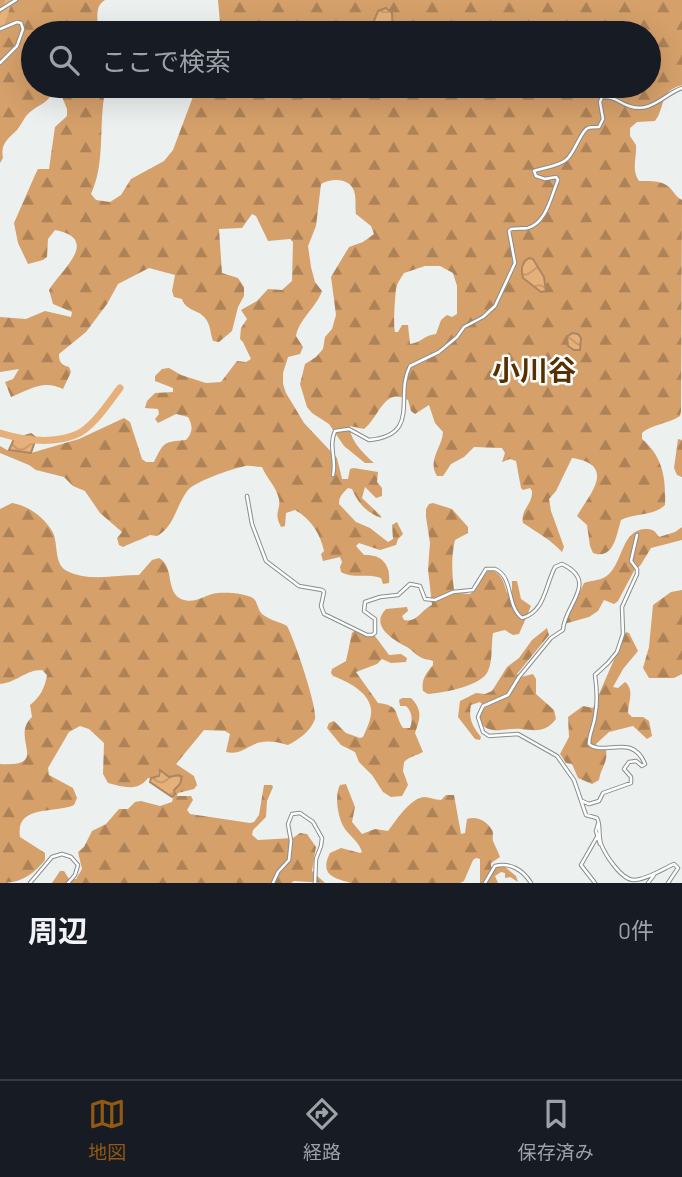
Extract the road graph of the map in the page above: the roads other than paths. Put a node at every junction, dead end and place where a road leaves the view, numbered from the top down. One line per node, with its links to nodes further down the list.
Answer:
1 (16, 0): 2 (street)
2 (0, 10)
3 (21, 23): 4 (street)
4 (0, 29)
5 (21, 35): 6 (street)
6 (0, 63)
7 (682, 88): 9 (street)
8 (602, 98): 10 (street)
9 (615, 98)
10 (333, 475)
11 (247, 496): 13 (street)
12 (636, 535): 13 (street)
13 (580, 798): 14 (street)
14 (600, 823): 15 (street); 16 (street)
15 (597, 837): 16 (street); 24 (street)
16 (602, 846): 17 (street)
17 (655, 874): 25 (street); 26 (street)
18 (30, 883): 19 (street)
19 (68, 883)
20 (273, 883): 21 (street)
21 (315, 883)
22 (485, 883): 23 (street)
23 (531, 883)
24 (595, 883)
25 (648, 883)
26 (668, 883)

